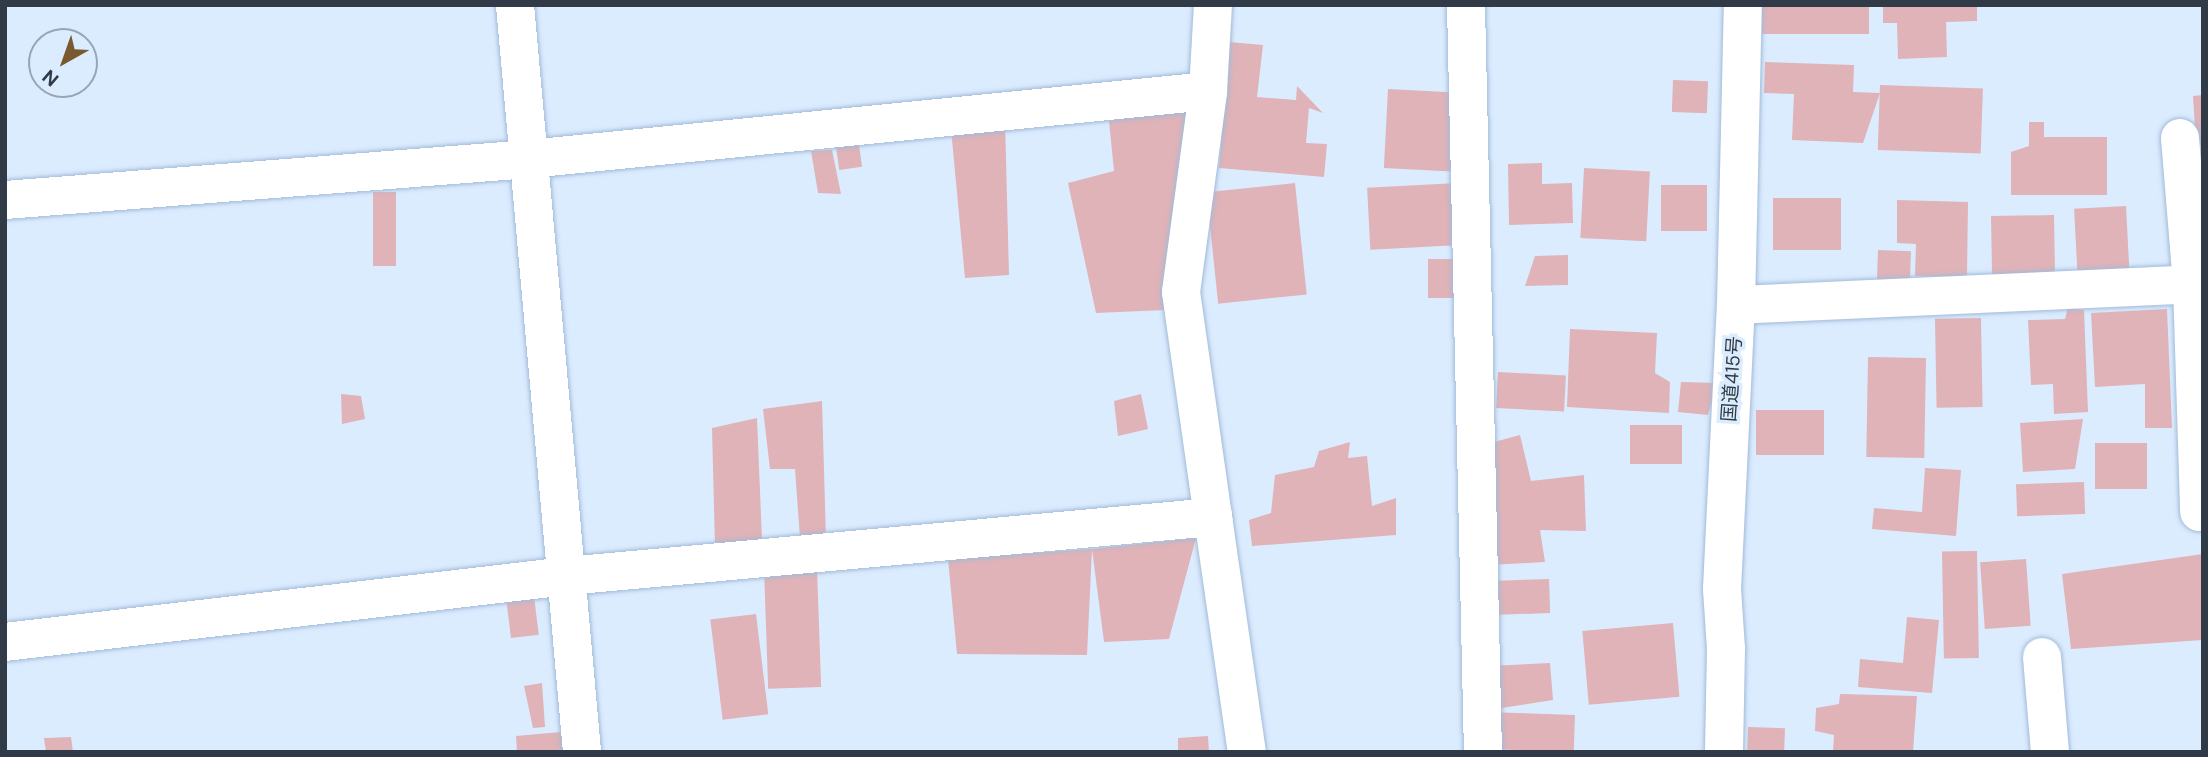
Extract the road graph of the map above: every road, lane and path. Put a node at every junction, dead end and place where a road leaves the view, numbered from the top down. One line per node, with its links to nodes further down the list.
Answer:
1 (515, 5): 7 (main road)
2 (1213, 5): 5 (main road)
3 (1466, 5): 18 (main road)
4 (1743, 5): 10 (main road, 国道415号)
5 (1208, 91): 7 (main road); 12 (main road)
6 (2180, 138): 9 (main road)
7 (528, 159): 8 (main road); 13 (main road)
8 (5, 200)
9 (2197, 284): 10 (main road); 11 (main road)
10 (1736, 305): 19 (main road, 国道415号)
11 (2199, 512)
12 (1213, 517): 13 (main road); 17 (main road)
13 (566, 576): 14 (main road); 16 (main road)
14 (5, 642)
15 (2042, 657): 20 (main road)
16 (582, 752)
17 (1247, 752)
18 (1483, 752)
19 (1724, 752)
20 (2050, 752)

